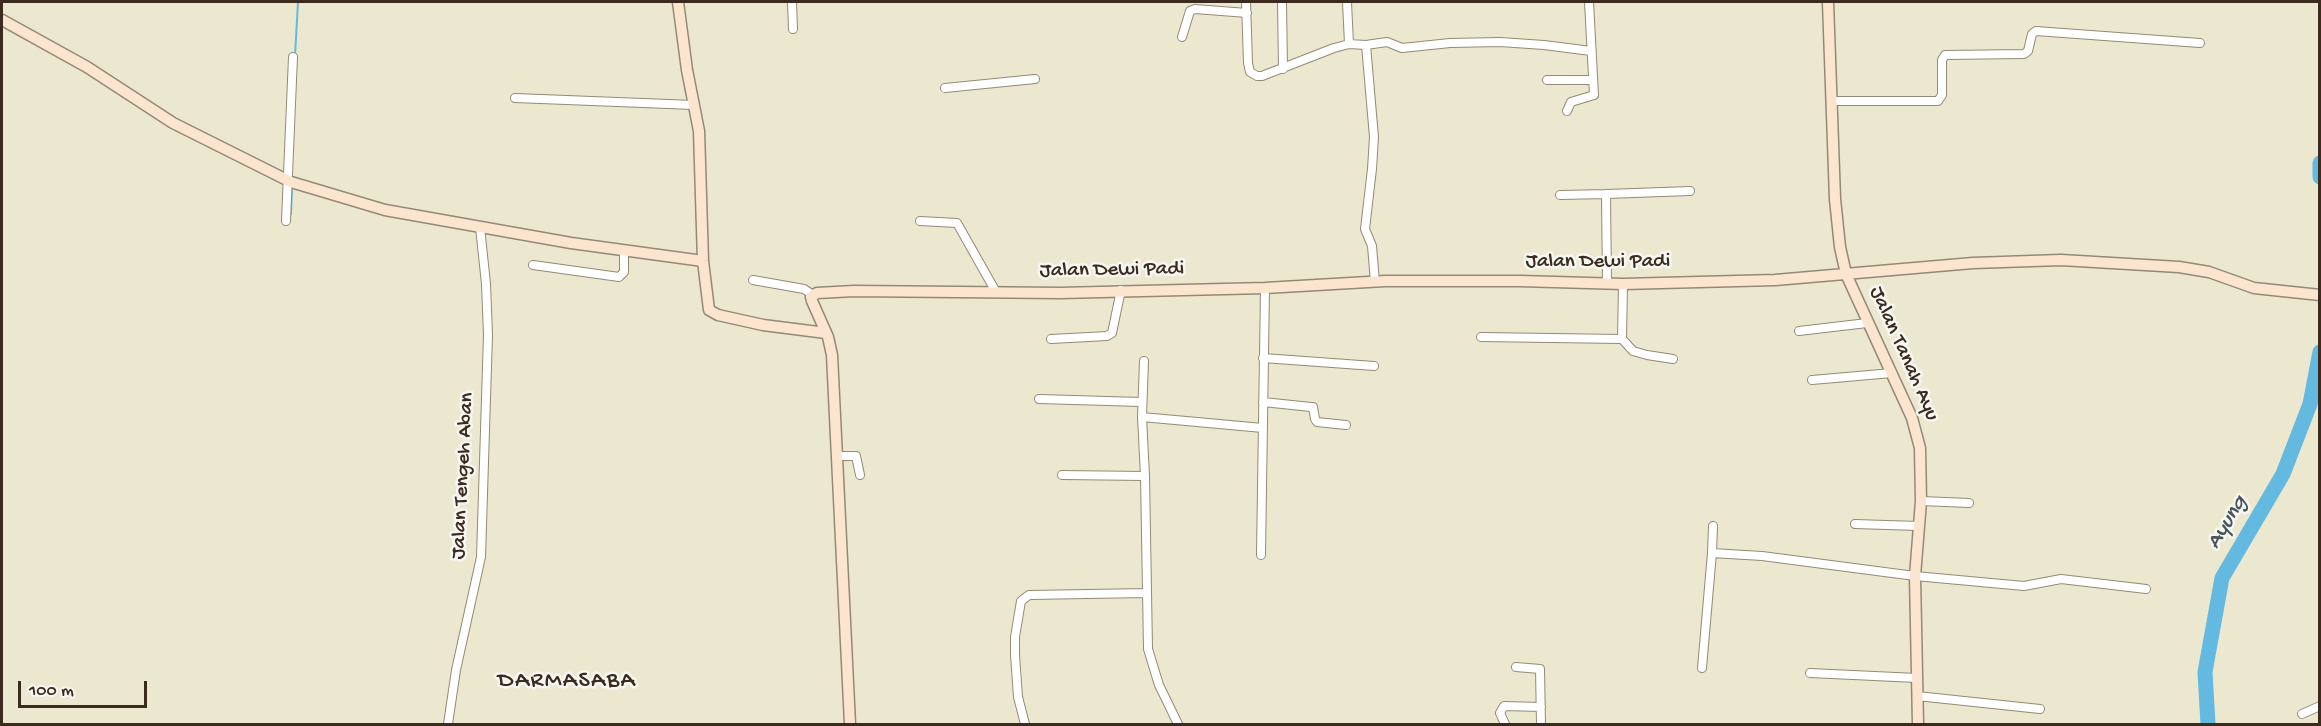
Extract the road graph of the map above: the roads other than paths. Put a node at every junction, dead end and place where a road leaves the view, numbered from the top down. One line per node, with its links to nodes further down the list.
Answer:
1 (678, 2): 24 (street)
2 (792, 2): 10 (street)
3 (1246, 2): 8 (street)
4 (1282, 2): 17 (street)
5 (1347, 2): 13 (street)
6 (1589, 2): 15 (street)
7 (1828, 2): 23 (street, Jalan Tanah Ayu)
8 (1246, 13): 11 (street); 17 (street)
9 (2, 20): 26 (street)
10 (793, 29)
11 (1182, 37)
12 (2200, 43): 23 (street)
13 (1349, 44): 14 (street); 17 (street)
14 (1366, 45): 15 (street); 38 (street)
15 (1591, 51): 20 (street)
16 (293, 57): 26 (street)
17 (1282, 69)
18 (1035, 79): 21 (street)
19 (1547, 80): 20 (street)
20 (1593, 80): 25 (street)
21 (945, 88)
22 (515, 98): 24 (street)
23 (1831, 101): 36 (street, Jalan Tanah Ayu)
24 (694, 105): 34 (street)
25 (1567, 111)
26 (293, 183): 30 (street); 32 (street)
27 (1690, 191): 28 (street)
28 (1606, 194): 29 (street); 39 (street)
29 (1560, 195)
30 (286, 221)
31 (920, 221): 43 (street)
32 (480, 227): 33 (street); 87 (street, Jalan Tengeh Aban)
33 (624, 250): 34 (street); 35 (street)
34 (703, 261): 48 (street)
35 (533, 265)
36 (1846, 274): 40 (street, Jalan Dewi Padi); 45 (street, Jalan Dewi Padi); 46 (street, Jalan Tanah Ayu)
37 (753, 280): 44 (street)
38 (1380, 282): 39 (street, Jalan Dewi Padi); 41 (street, Jalan Dewi Padi)
39 (1607, 284): 40 (street, Jalan Dewi Padi)
40 (1623, 284): 51 (street)
41 (1265, 288): 42 (street, Jalan Dewi Padi); 52 (street)
42 (1121, 290): 43 (street, Jalan Dewi Padi); 50 (street)
43 (994, 292): 44 (street, Jalan Dewi Padi)
44 (813, 295): 48 (street)
45 (2319, 295)
46 (1867, 323): 47 (street); 56 (street, Jalan Tanah Ayu)
47 (1799, 331)
48 (826, 333): 64 (street)
49 (1481, 337): 51 (street)
50 (1051, 339)
51 (1622, 339): 53 (street)
52 (1263, 358): 55 (street); 60 (street)
53 (1673, 359)
54 (1144, 361): 59 (street)
55 (1374, 366)
56 (1892, 373): 57 (street); 68 (street, Jalan Tanah Ayu)
57 (1812, 380)
58 (1039, 399): 59 (street)
59 (1141, 402): 61 (street)
60 (1263, 402): 62 (street); 63 (street)
61 (1142, 417): 63 (street); 67 (street)
62 (1346, 424)
63 (1263, 428): 74 (street)
64 (837, 456): 65 (street); 88 (street)
65 (860, 475)
66 (1062, 475): 67 (street)
67 (1145, 476): 77 (street)
68 (1922, 501): 69 (street); 72 (street, Jalan Tanah Ayu)
69 (1969, 502)
70 (1855, 524): 72 (street)
71 (1713, 526): 73 (street)
72 (1919, 526): 75 (street, Jalan Tanah Ayu)
73 (1712, 553): 75 (street); 79 (street)
74 (1261, 555)
75 (1916, 576): 76 (street); 81 (street, Jalan Tanah Ayu)
76 (2146, 589)
77 (1147, 593): 89 (street); 90 (street)
78 (1515, 666): 84 (street)
79 (1702, 668)
80 (1810, 673): 81 (street)
81 (1917, 678): 82 (street, Jalan Tanah Ayu)
82 (1917, 696): 85 (street); 93 (street, Jalan Tanah Ayu)
83 (2319, 706): 86 (street)
84 (1541, 707): 91 (street); 92 (street)
85 (2040, 709)
86 (2302, 714)
87 (448, 724)
88 (850, 724)
89 (1025, 724)
90 (1178, 724)
91 (1504, 724)
92 (1541, 724)
93 (1918, 724)

